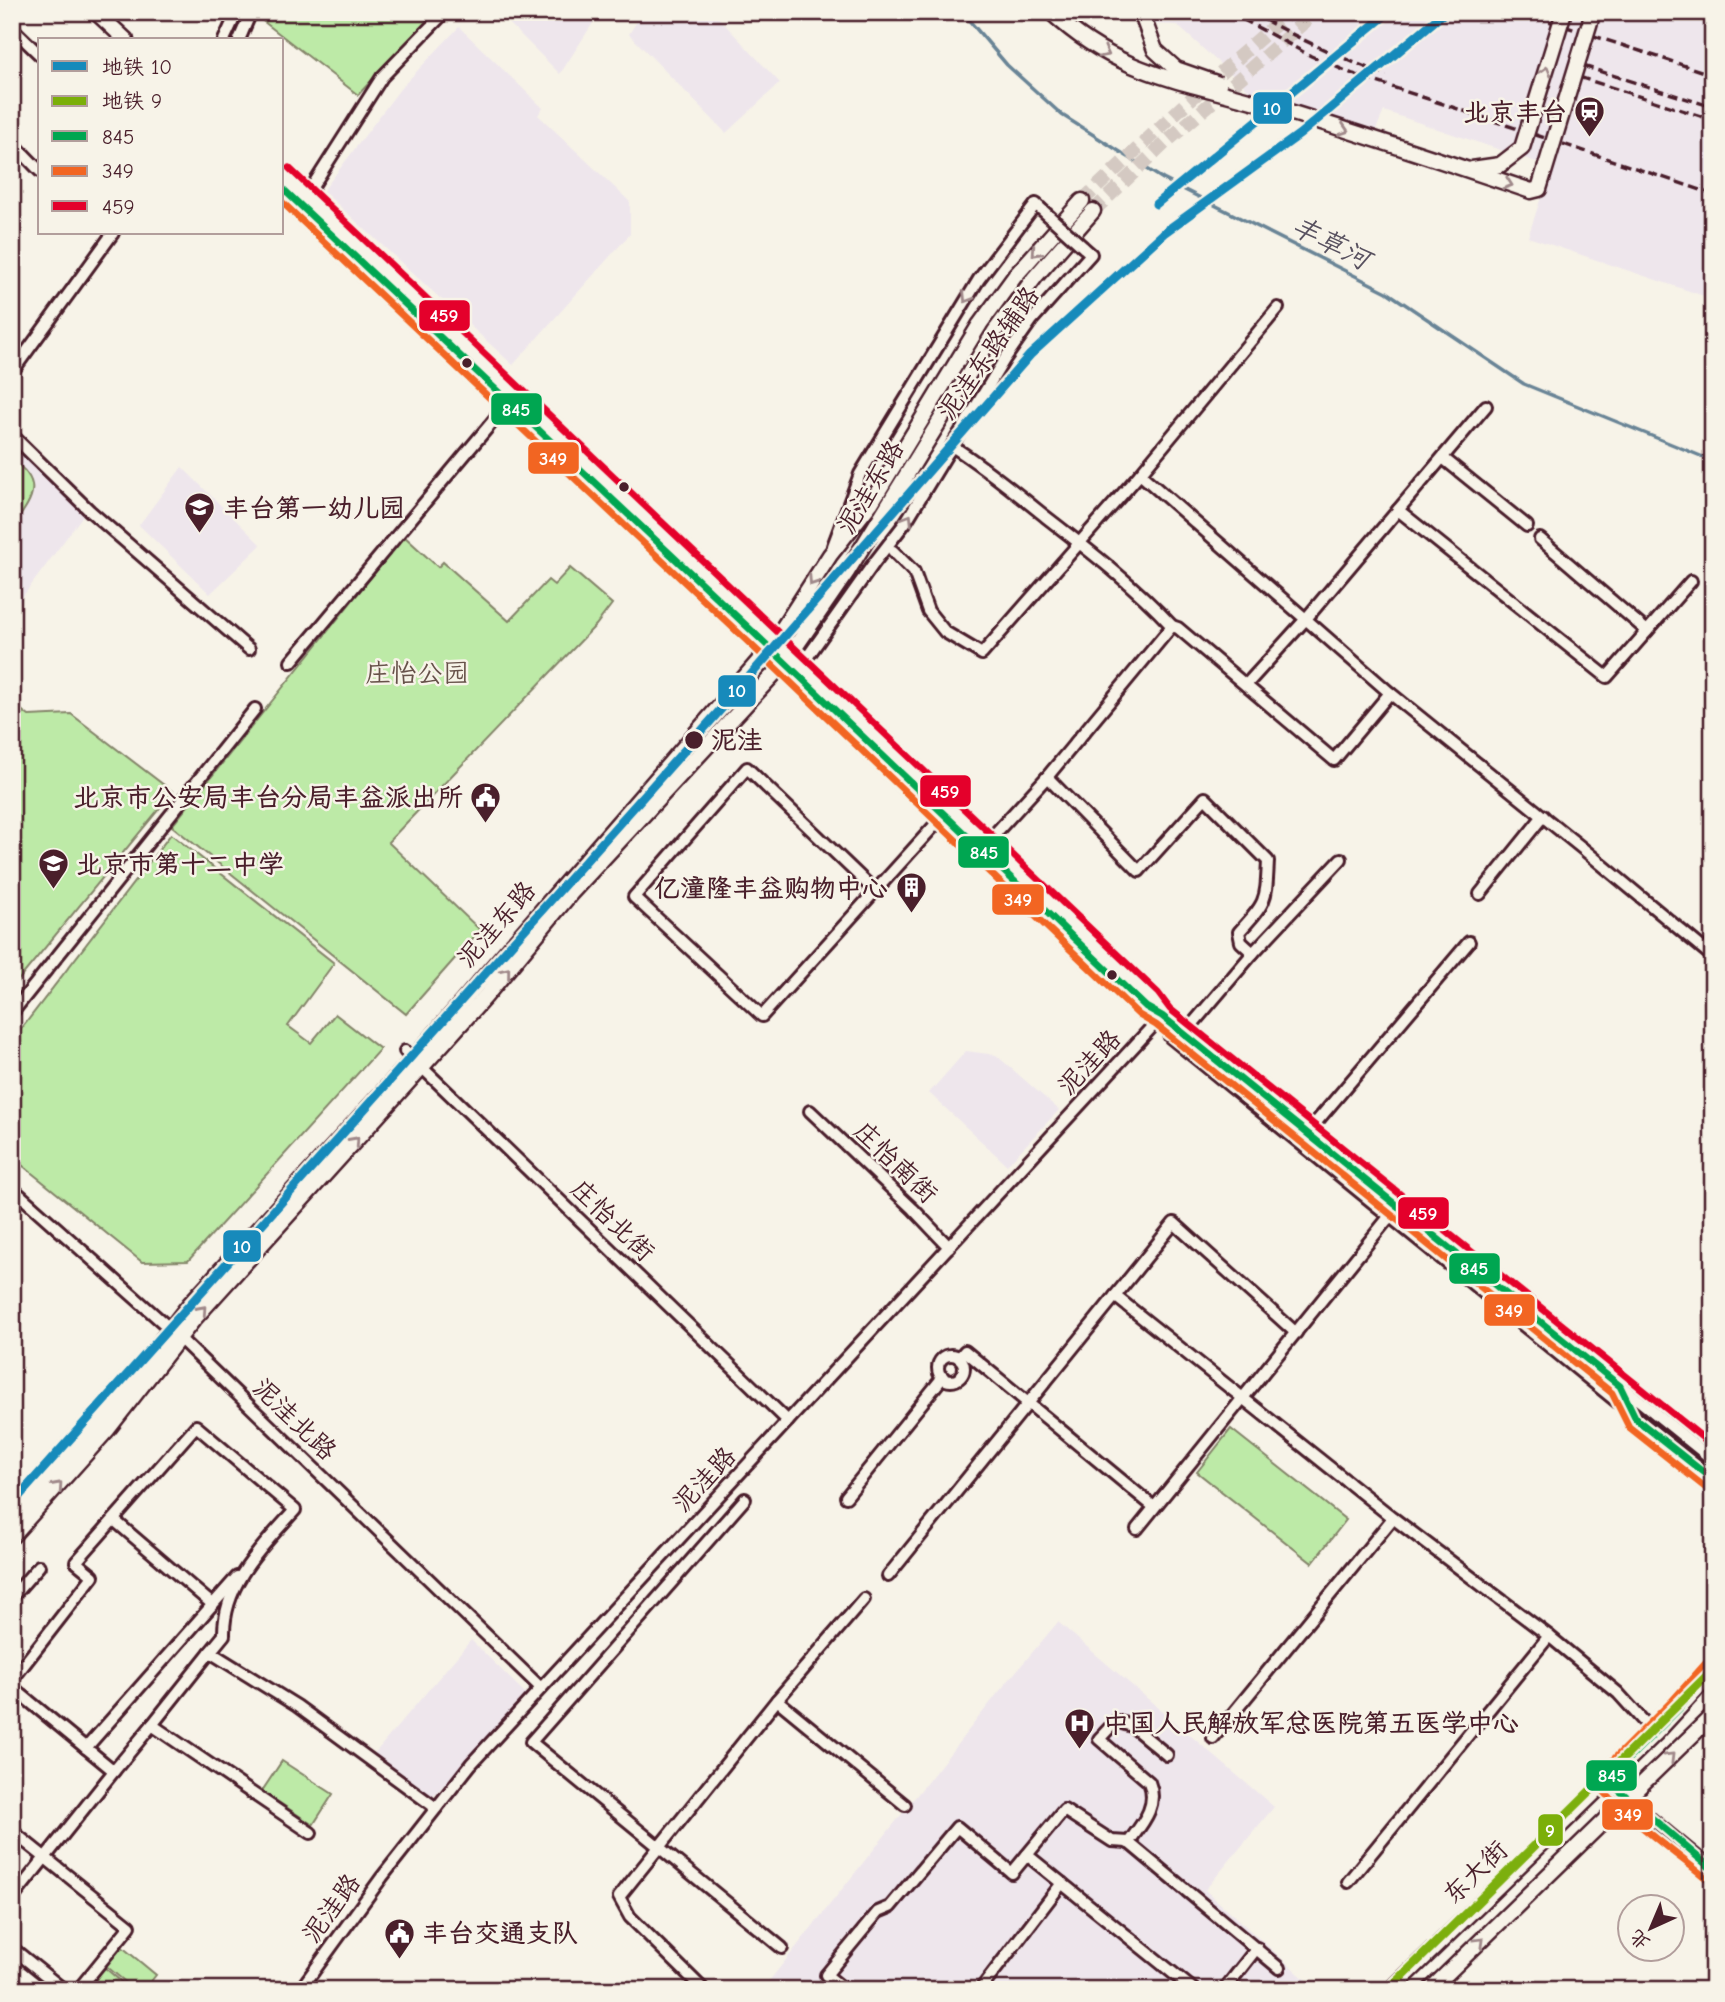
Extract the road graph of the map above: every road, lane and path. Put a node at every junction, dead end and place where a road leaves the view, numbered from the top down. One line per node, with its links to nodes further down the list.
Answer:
1 (96, 12): 11 (main road)
2 (109, 12): 12 (main road)
3 (237, 12): 13 (street)
4 (251, 12): 14 (street)
5 (445, 12): 22 (street)
6 (1051, 12): 16 (main road, one-way to 16, bridge)
7 (1141, 12): 16 (main road, bridge)
8 (1564, 12): 18 (main road, one-way to 8, bridge)
9 (1593, 12): 18 (main road, one-way to 9, bridge)
10 (12, 28): 15 (street)
11 (124, 38)
12 (136, 38)
13 (225, 38)
14 (240, 38)
15 (38, 53)
16 (1262, 104): 18 (main road, one-way to 18, bridge)
17 (12, 142): 19 (street)
18 (1444, 162)
19 (38, 169)
20 (284, 178): 22 (main road)
21 (284, 190): 26 (main road)
22 (305, 198): 42 (main road)
23 (112, 234): 25 (street)
24 (1279, 308): 31 (street)
25 (12, 372)
26 (509, 402): 42 (main road); 45 (street)
27 (1486, 406): 30 (street)
28 (12, 435): 43 (street)
29 (952, 446): 35 (street); 37 (street, 泥洼东路辅路, one-way to 37, bridge); 46 (street, 泥洼东路辅路, one-way to 29)
30 (1443, 458): 32 (street); 33 (street)
31 (1140, 474): 35 (street); 39 (street)
32 (1398, 510): 39 (street); 41 (street)
33 (1527, 526)
34 (1540, 539): 41 (street)
35 (1079, 543): 36 (street); 40 (street)
36 (893, 551)
37 (830, 555): 42 (main road, 泥洼东路, one-way to 42); 44 (main road, 泥洼东路, one-way to 37)
38 (1691, 580): 41 (street)
39 (1305, 620): 47 (street); 48 (street)
40 (1172, 626): 47 (street); 50 (street)
41 (1647, 631)
42 (771, 645): 44 (main road); 63 (main road, 泥洼东路)
43 (249, 649)
44 (786, 659): 46 (main road); 63 (main road, 泥洼东路, one-way to 44)
45 (291, 663)
46 (797, 670): 51 (main road); 53 (main road)
47 (1246, 685): 48 (street)
48 (1390, 693): 52 (street)
49 (255, 709): 60 (street)
50 (1047, 777): 53 (street); 58 (street)
51 (944, 815): 53 (main road); 55 (street)
52 (1543, 816): 56 (street); 59 (street)
53 (983, 847): 61 (main road)
54 (1341, 859): 58 (street)
55 (876, 892): 55 (street)
56 (1480, 894)
57 (1469, 943): 66 (street)
58 (1253, 953): 62 (street)
59 (1713, 957)
60 (12, 1013)
61 (1163, 1016): 62 (street); 65 (street); 69 (street, 泥洼路)
62 (1184, 1034): 66 (street)
63 (413, 1059): 71 (main road, 泥洼东路); 79 (street, 庄怡北街)
64 (810, 1111): 69 (street, 庄怡南街)
65 (1273, 1123): 66 (street); 68 (street)
66 (1304, 1131): 75 (street)
67 (12, 1188): 71 (street, 泥洼北路)
68 (1389, 1217): 72 (street); 78 (street)
69 (949, 1247): 79 (street, 泥洼路)
70 (1115, 1296): 72 (street); 76 (street); 77 (street)
71 (174, 1333): 85 (main road, 泥洼东路); 89 (main road, 泥洼东路, one-way to 71); 101 (street, 泥洼北路)
72 (1296, 1333): 76 (street)
73 (959, 1358): 74 (street); 74 (street); 77 (street)
74 (943, 1377): 82 (street)
75 (1620, 1386): 78 (street); 80 (street)
76 (1243, 1398): 84 (street); 86 (street)
77 (1028, 1404): 84 (street); 92 (street)
78 (1636, 1419): 81 (street)
79 (788, 1421): 101 (street, 泥洼路)
80 (1713, 1460)
81 (1713, 1480)
82 (846, 1497)
83 (745, 1499): 117 (street)
84 (1154, 1507): 88 (street)
85 (12, 1517)
86 (1393, 1518): 96 (street); 106 (street)
87 (114, 1520): 91 (street); 95 (street); 99 (street)
88 (1137, 1529)
89 (12, 1536)
90 (39, 1566): 93 (street)
91 (244, 1568): 95 (street); 97 (street)
92 (888, 1576)
93 (12, 1597)
94 (864, 1599): 102 (street)
95 (212, 1604): 107 (street)
96 (1549, 1636): 105 (street); 121 (street)
97 (210, 1652): 104 (street); 113 (street)
98 (1711, 1674): 105 (main road, 东大街)
99 (12, 1680)
100 (12, 1687): 107 (street)
101 (541, 1688): 113 (street, 泥洼路)
102 (777, 1700): 112 (street); 117 (street)
103 (1713, 1715): 111 (main road, 东大街, one-way to 103)
104 (152, 1725): 109 (street); 115 (street)
105 (1655, 1734): 110 (main road, 东大街)
106 (1213, 1738)
107 (86, 1748): 109 (street)
108 (1167, 1755): 116 (street)
109 (114, 1771): 119 (street)
110 (1608, 1780): 111 (street); 138 (main road, 东大街)
111 (1628, 1800): 120 (street); 139 (main road, 东大街, one-way to 111)
112 (905, 1805)
113 (436, 1808): 132 (street, 泥洼路)
114 (12, 1831): 119 (street)
115 (311, 1833)
116 (1128, 1843): 118 (street); 126 (street)
117 (659, 1846): 125 (street); 133 (street)
118 (1027, 1855): 122 (street); 134 (street)
119 (46, 1857): 123 (street); 131 (street)
120 (1713, 1870)
121 (1348, 1882)
122 (1062, 1883): 135 (street); 136 (street)
123 (12, 1899)
124 (12, 1948): 130 (street)
125 (782, 1948)
126 (1257, 1948): 127 (street); 137 (street)
127 (1279, 1968)
128 (12, 1986): 129 (street)
129 (17, 1990)
130 (64, 1990)
131 (78, 1990)
132 (299, 1990)
133 (704, 1990)
134 (845, 1990)
135 (980, 1990)
136 (1194, 1990)
137 (1224, 1990)
138 (1391, 1990)
139 (1430, 1990)

